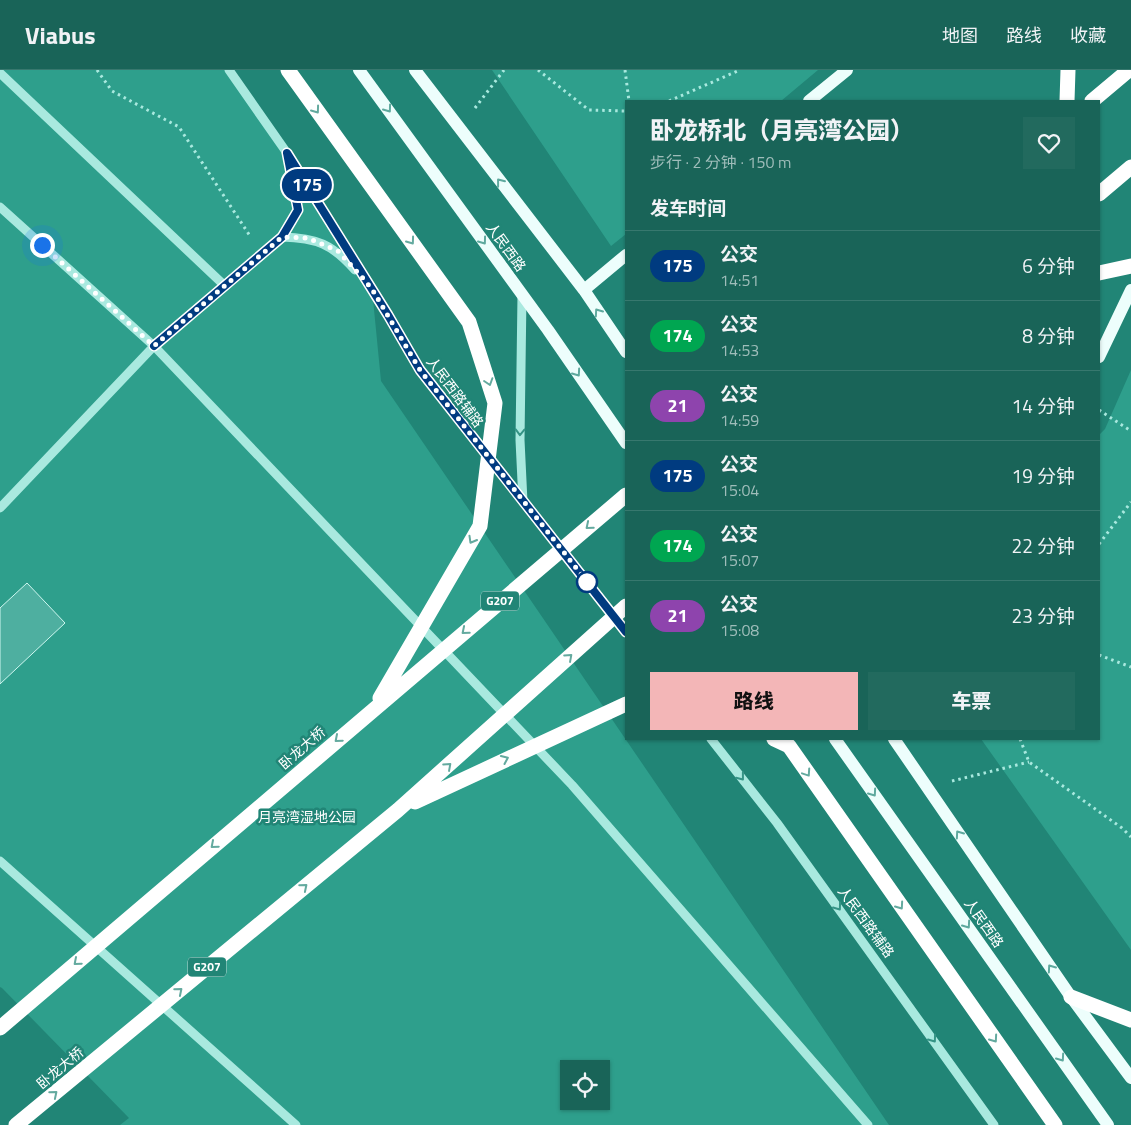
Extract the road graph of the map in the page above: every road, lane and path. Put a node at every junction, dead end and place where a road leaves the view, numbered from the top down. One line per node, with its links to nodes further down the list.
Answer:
1 (97, 70): 26 (path)
2 (229, 70): 21 (street, 人民西路辅路)
3 (288, 70): 51 (highway, one-way to 51, bridge)
4 (359, 70): 34 (main road, 人民西路, one-way to 34)
5 (415, 70): 20 (main road)
6 (504, 70): 20 (path)
7 (538, 70): 19 (path)
8 (625, 70): 14 (path)
9 (740, 70): 15 (path)
10 (847, 70): 16 (main road)
11 (1068, 70): 17 (highway)
12 (1129, 70): 18 (highway)
13 (0, 73): 30 (street)
14 (629, 100)
15 (671, 100)
16 (810, 100)
17 (1067, 100)
18 (1093, 100)
19 (625, 111)
20 (459, 128): 32 (main road, one-way to 20)
21 (287, 153): 25 (street, 人民西路辅路); 31 (street, 人民西路辅路)
22 (1131, 167): 23 (highway)
23 (1100, 193)
24 (0, 207): 35 (street)
25 (282, 237): 26 (street, 人民西路辅路); 31 (street)
26 (262, 254): 30 (street, 人民西路辅路)
27 (625, 256): 32 (main road)
28 (1131, 266): 29 (highway)
29 (1100, 273)
30 (225, 286): 35 (street, 人民西路辅路)
31 (372, 289): 42 (street, 人民西路辅路)
32 (584, 290): 36 (main road, one-way to 32)
33 (1131, 290): 37 (main road)
34 (522, 295): 40 (main road, 人民西路, one-way to 40); 42 (street, one-way to 42)
35 (154, 346): 44 (street, 人民西路辅路); 68 (street)
36 (625, 351)
37 (1100, 355)
38 (1100, 411): 39 (path)
39 (1131, 431)
40 (625, 442)
41 (625, 496): 51 (highway, 卧龙大桥 / G207, one-way to 51, bridge)
42 (523, 502): 47 (street, 人民西路辅路)
43 (1131, 502): 45 (path)
44 (0, 508)
45 (1100, 543)
46 (625, 607): 59 (highway, 卧龙大桥 / G207, one-way to 46, bridge)
47 (625, 631)
48 (1100, 655): 49 (path)
49 (1131, 667)
50 (625, 704): 59 (highway, one-way to 50, bridge)
51 (375, 708): 64 (highway, 卧龙大桥 / G207, one-way to 64, bridge)
52 (712, 740): 69 (street, 人民西路辅路, one-way to 69)
53 (776, 740): 70 (highway, one-way to 70)
54 (836, 740): 71 (main road, 人民西路, one-way to 71)
55 (895, 740): 58 (main road)
56 (1020, 740): 57 (path)
57 (1029, 762): 58 (path); 60 (path)
58 (927, 787): 62 (main road, one-way to 58)
59 (398, 810): 66 (highway, 卧龙大桥 / G207, one-way to 59, bridge)
60 (1131, 837)
61 (0, 861): 67 (street)
62 (1071, 997): 63 (highway); 65 (main road)
63 (1131, 1020)
64 (0, 1028)
65 (1131, 1078)
66 (16, 1125)
67 (296, 1125)
68 (868, 1125)
69 (994, 1125)
70 (1055, 1125)
71 (1108, 1125)

